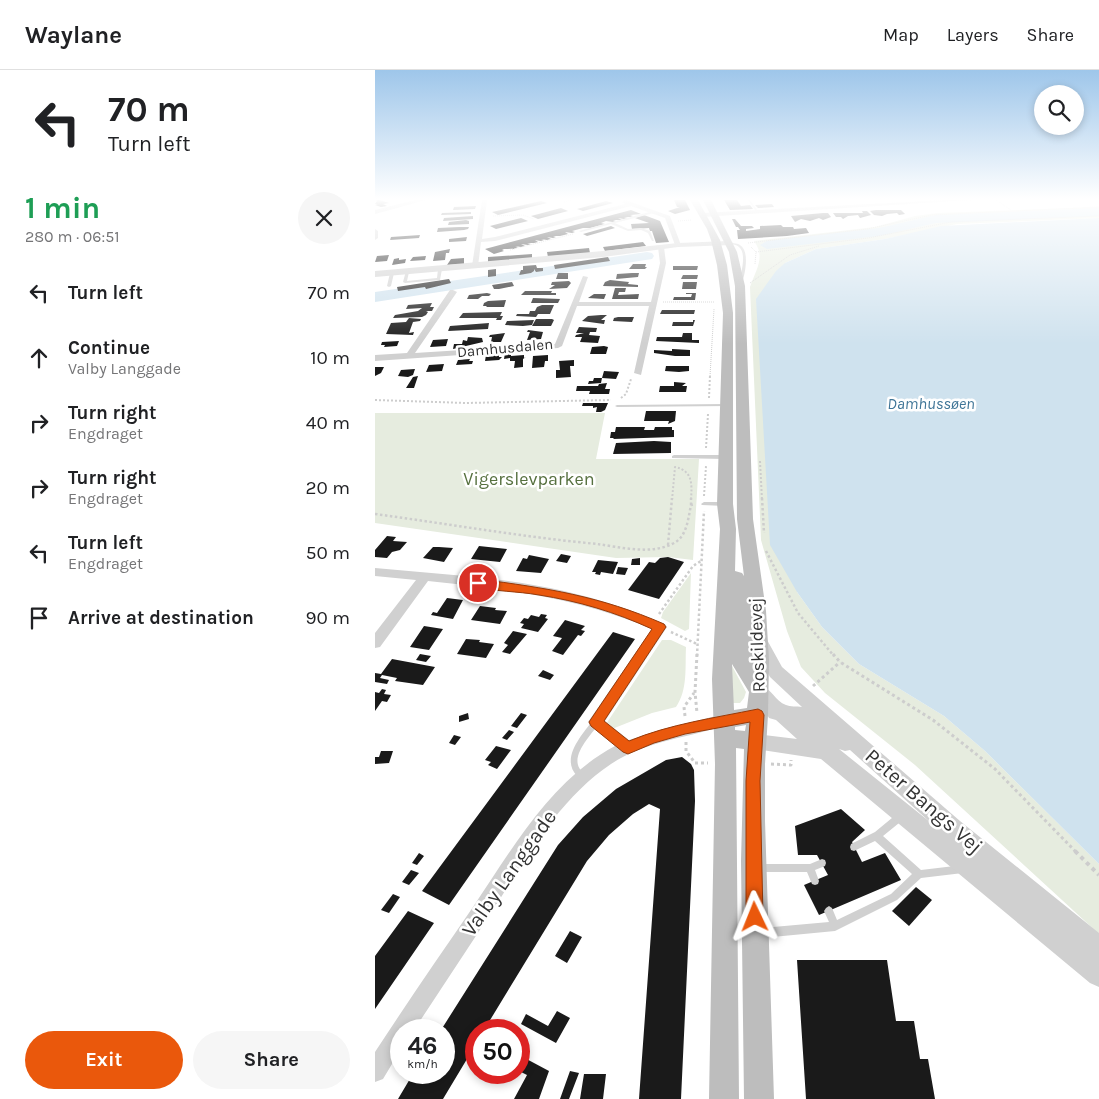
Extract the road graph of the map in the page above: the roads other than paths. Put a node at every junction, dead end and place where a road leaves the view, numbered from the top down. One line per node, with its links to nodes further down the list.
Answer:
1 (476, 248): 6 (street)
2 (619, 248): 6 (street)
3 (662, 248): 12 (street)
4 (717, 248): 17 (main road, Roskildevej)
5 (730, 248): 27 (main road, Roskildevej)
6 (475, 266): 7 (street)
7 (392, 273): 8 (street); 10 (lane)
8 (375, 274)
9 (585, 277): 13 (street, Damhusdalen)
10 (389, 286)
11 (453, 292): 14 (street)
12 (654, 303): 13 (street); 16 (street)
13 (575, 304): 14 (street, Damhusdalen)
14 (409, 356): 15 (street, Damhusdalen)
15 (375, 358)
16 (638, 373)
17 (728, 405): 18 (lane); 20 (main road, Roskildevej)
18 (617, 406)
19 (674, 457): 20 (lane)
20 (727, 457): 22 (main road, Roskildevej)
21 (704, 504): 22 (lane)
22 (725, 504): 23 (main road, Roskildevej)
23 (728, 529): 28 (main road); 32 (main road, Roskildevej)
24 (375, 572): 25 (street)
25 (424, 578): 26 (street); 31 (street)
26 (375, 643)
27 (759, 643): 28 (main road, Roskildevej); 36 (street, Peter Bangs Vej)
28 (759, 692): 29 (street, Peter Bangs Vej); 30 (main road, Roskildevej)
29 (779, 712): 30 (street); 35 (street, Peter Bangs Vej); 36 (street)
30 (758, 715): 32 (main road); 33 (main road, Roskildevej)
31 (596, 722): 34 (street); 37 (lane)
32 (724, 729): 33 (main road); 34 (street, Valby Langgade); 55 (main road, Roskildevej)
33 (755, 742): 35 (street); 42 (main road, Roskildevej)
34 (628, 748): 37 (street, Valby Langgade)
35 (827, 751): 38 (street, Peter Bangs Vej)
36 (893, 775): 50 (street, Peter Bangs Vej)
37 (584, 778): 52 (street, Valby Langgade)
38 (903, 813): 39 (lane); 44 (street, Peter Bangs Vej)
39 (876, 836): 40 (lane); 45 (lane)
40 (854, 847)
41 (822, 863): 43 (lane)
42 (753, 868): 43 (lane); 49 (main road, Roskildevej)
43 (810, 868): 46 (lane)
44 (970, 868): 45 (lane); 51 (street, Peter Bangs Vej)
45 (919, 874): 48 (lane)
46 (815, 880)
47 (829, 911): 48 (lane)
48 (835, 926): 49 (lane)
49 (755, 934): 56 (main road, Roskildevej)
50 (1099, 949)
51 (1099, 974)
52 (410, 1019)
53 (390, 1049): 54 (street, Valby Langgade)
54 (375, 1071)
55 (724, 1099)
56 (759, 1099)

